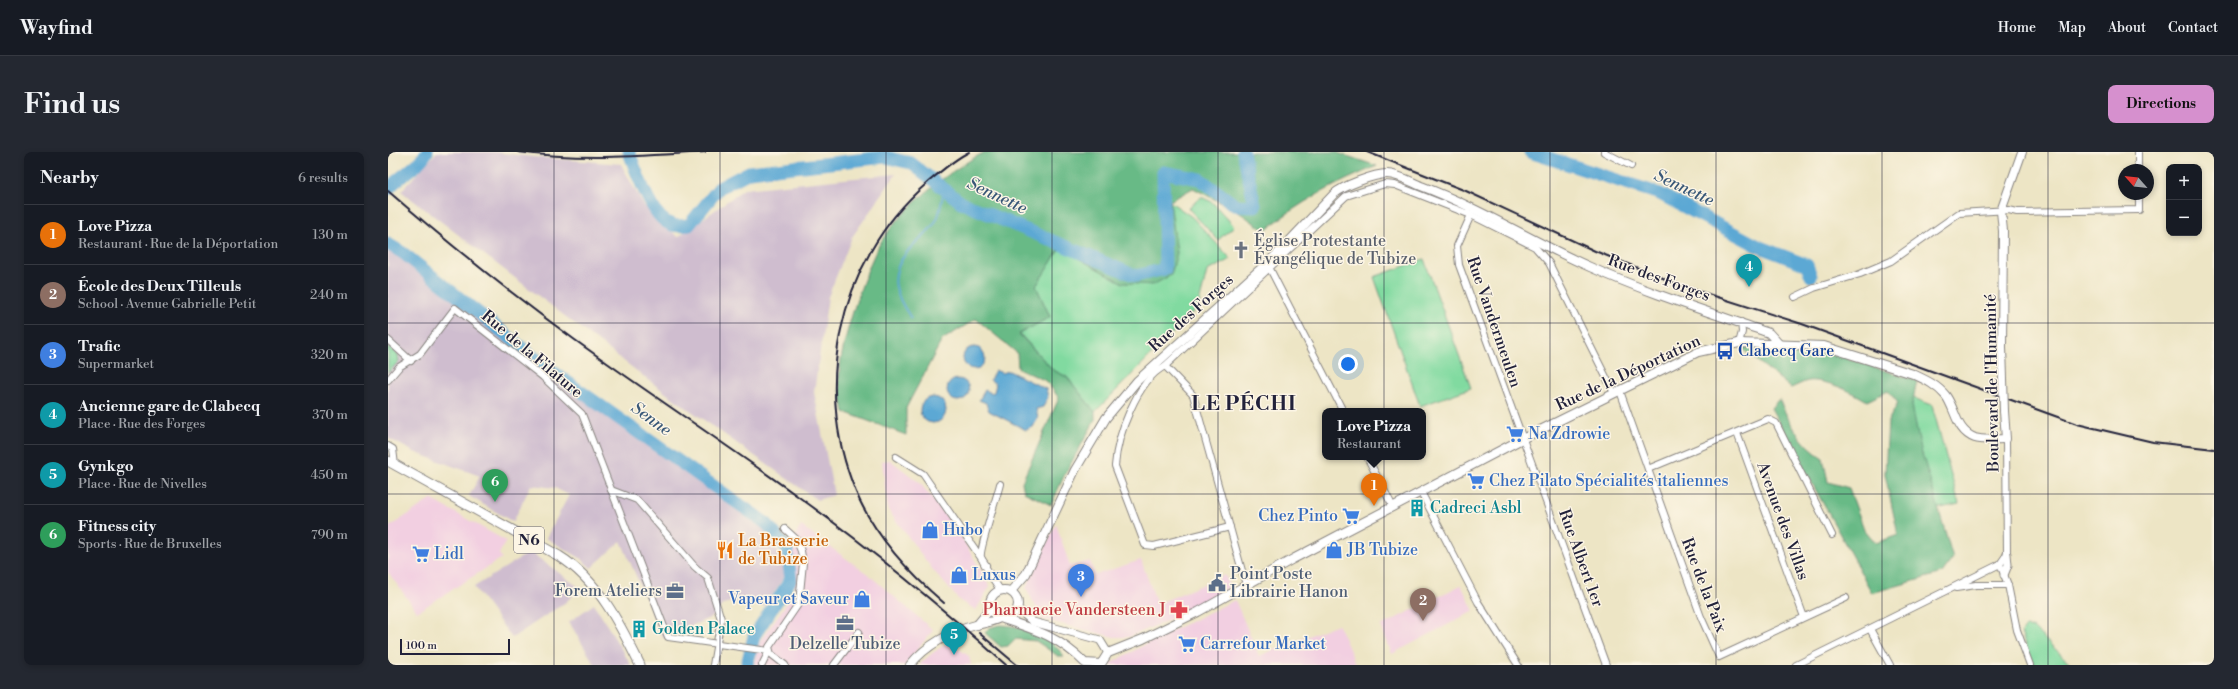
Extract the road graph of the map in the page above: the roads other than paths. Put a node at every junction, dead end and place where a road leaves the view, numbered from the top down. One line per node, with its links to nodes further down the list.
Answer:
1 (1604, 152): 5 (street)
2 (2022, 152): 7 (main road)
3 (2138, 152): 4 (street)
4 (2138, 164)
5 (1630, 166)
6 (2139, 200): 7 (street)
7 (2001, 211): 12 (street); 26 (main road, Boulevard de l'Humanité, bridge)
8 (1471, 215): 10 (street, Rue des Forges); 11 (street, Rue des Forges); 25 (street, Rue Vandermeulen)
9 (1550, 246): 10 (street); 13 (main road, Rue des Forges); 21 (main road, Rue des Forges)
10 (1535, 247): 22 (street, Rue des Forges)
11 (1269, 267): 18 (street, Rue des Forges); 23 (street)
12 (1795, 297)
13 (1741, 322): 15 (street); 16 (main road, Rue des Forges)
14 (388, 340): 17 (street)
15 (1738, 343): 16 (main road, Rue de la Déportation); 22 (main road, Rue de la Déportation)
16 (1779, 344): 26 (main road, Rue de la Déportation)
17 (411, 361): 20 (street); 33 (street, Rue de la Filature)
18 (1165, 366): 19 (street, Rue des Forges); 36 (street)
19 (1148, 379): 21 (street, Rue des Forges); 36 (street, Rue des Forges)
20 (388, 380)
21 (1137, 381): 47 (main road, Rue des Forges)
22 (1617, 392): 25 (main road, Rue de la Déportation); 31 (street, Rue de la Paix)
23 (1341, 408)
24 (1737, 433): 31 (street, Avenue des Villas); 38 (street, Avenue des Villas); 51 (street, Avenue des Villas)
25 (1522, 439): 34 (main road, Rue de la Déportation); 68 (street, Rue Albert 1er)
26 (2006, 439): 39 (street, Boulevard de l'Humanité)
27 (388, 446): 30 (street)
28 (896, 457): 41 (street)
29 (1369, 460): 35 (street)
30 (391, 463): 61 (main road, N6)
31 (1648, 469): 51 (street, Rue de la Paix)
32 (1000, 484): 41 (street)
33 (611, 490): 56 (street); 56 (street, Rue de la Filature)
34 (1421, 492): 35 (main road, Rue de la Déportation); 67 (street)
35 (1393, 507): 43 (main road, Rue de la Déportation)
36 (1230, 527): 43 (street)
37 (785, 529): 57 (street)
38 (1832, 535)
39 (2007, 554): 40 (street); 42 (street, Boulevard de l'Humanité)
40 (2000, 564): 42 (street); 46 (street)
41 (986, 565): 45 (street)
42 (2004, 574): 44 (street)
43 (1246, 585): 58 (main road, Rue de la Déportation)
44 (2008, 585): 46 (street); 71 (street)
45 (1000, 590): 47 (main road); 49 (main road)
46 (1949, 590): 54 (street)
47 (1011, 591): 50 (main road)
48 (1846, 598): 51 (street, Rue de la Paix)
49 (990, 605): 52 (main road); 53 (main road)
50 (1018, 609): 52 (main road); 58 (street)
51 (1804, 617)
52 (1002, 618): 53 (main road); 59 (main road)
53 (977, 625): 66 (main road)
54 (1870, 630): 69 (street); 70 (street)
55 (859, 632): 65 (street)
56 (716, 643): 57 (street); 62 (street)
57 (769, 651): 63 (street); 64 (street)
58 (1108, 652): 60 (main road)
59 (1085, 664): 60 (main road)
60 (1101, 664)
61 (640, 665)
62 (712, 665)
63 (762, 665)
64 (785, 665)
65 (834, 665)
66 (910, 665)
67 (1518, 665)
68 (1606, 665)
69 (1796, 665)
70 (1890, 665)
71 (2030, 665)

